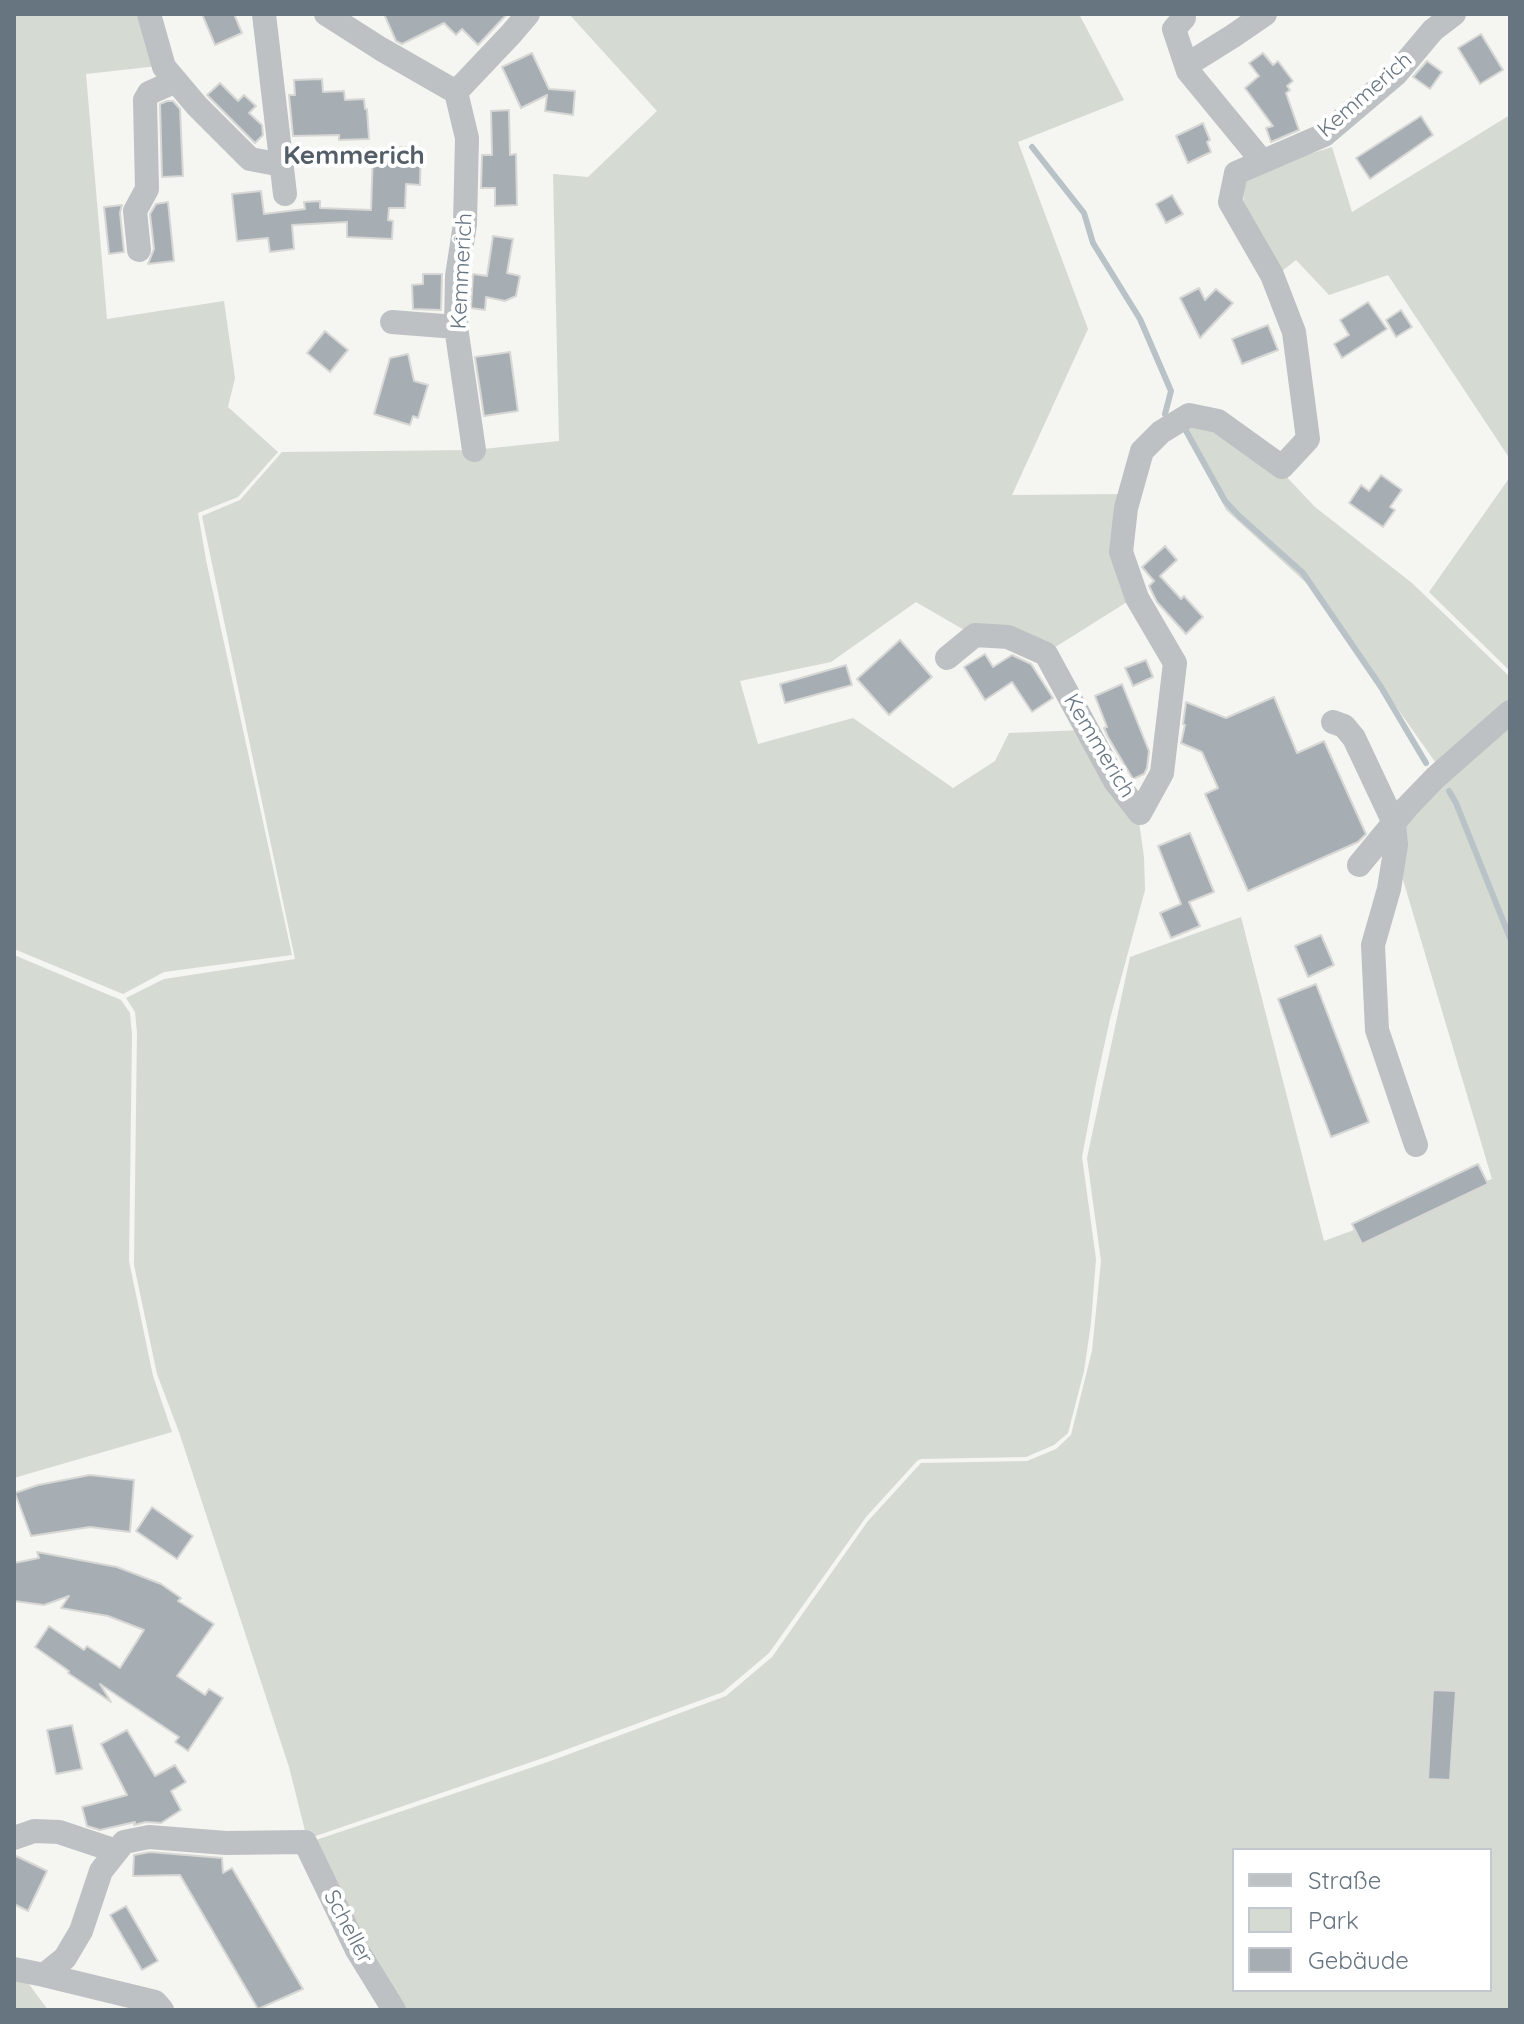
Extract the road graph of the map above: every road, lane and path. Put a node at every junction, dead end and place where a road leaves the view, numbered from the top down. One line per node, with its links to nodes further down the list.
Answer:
1 (149, 14): 9 (street)
2 (264, 14): 12 (street)
3 (326, 14): 10 (street)
4 (528, 14): 10 (street)
5 (1265, 14): 8 (street)
6 (1454, 14): 11 (street, Kemmerich)
7 (1184, 18): 8 (street)
8 (1188, 71): 11 (street)
9 (176, 81): 12 (street); 14 (street)
10 (456, 92): 16 (street, Kemmerich)
11 (1262, 161): 18 (street, Kemmerich)
12 (282, 165): 13 (street)
13 (285, 194)
14 (139, 250)
15 (392, 322): 16 (street)
16 (456, 327): 17 (street, Kemmerich)
17 (474, 450)
18 (947, 658)
19 (1510, 712): 21 (street)
20 (1333, 722): 21 (street)
21 (1394, 823): 22 (street); 23 (street)
22 (1359, 865)
23 (1416, 1145)
24 (14, 1838): 25 (street)
25 (116, 1851): 27 (street); 29 (street, Scheller)
26 (14, 1969): 27 (street)
27 (44, 1975): 28 (street)
28 (162, 2010)
29 (394, 2010)

